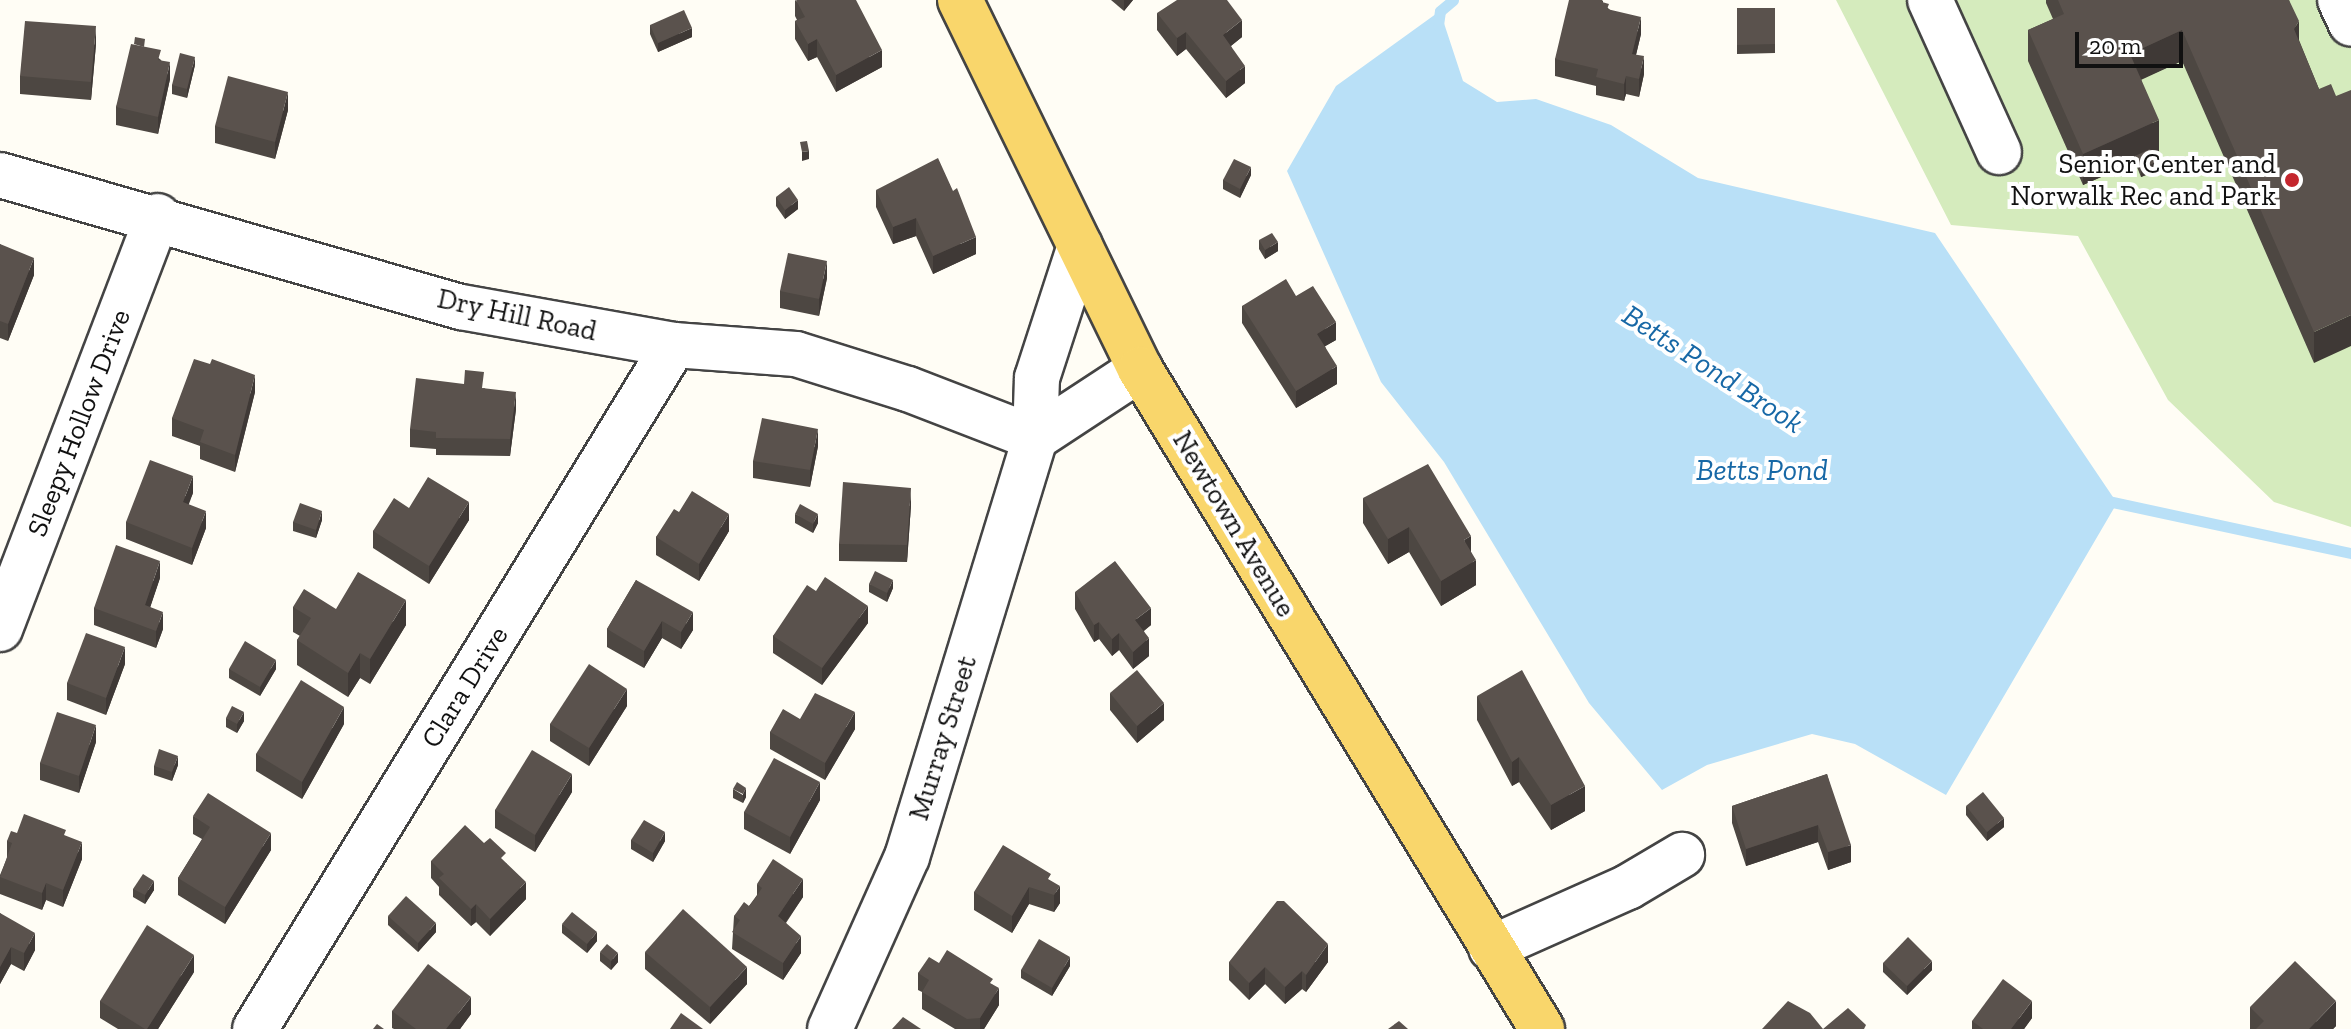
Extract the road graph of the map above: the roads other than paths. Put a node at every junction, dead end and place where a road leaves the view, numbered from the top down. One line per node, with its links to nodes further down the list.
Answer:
1 (960, 0): 6 (main road, Newtown Avenue)
2 (1930, 0): 3 (street)
3 (1999, 152)
4 (0, 175): 5 (street, Dry Hill Road)
5 (158, 216): 7 (street, Dry Hill Road); 10 (street, Sleepy Hollow Drive)
6 (1080, 246): 8 (main road, Newtown Avenue); 9 (street, Murray Street)
7 (674, 345): 9 (street, Dry Hill Road); 13 (street, Clara Drive)
8 (1140, 369): 9 (street); 12 (main road, Newtown Avenue)
9 (1035, 438): 14 (street, Murray Street)
10 (0, 629)
11 (1682, 855): 12 (street)
12 (1491, 948): 15 (main road, Newtown Avenue)
13 (255, 1029)
14 (830, 1029)
15 (1542, 1029)

